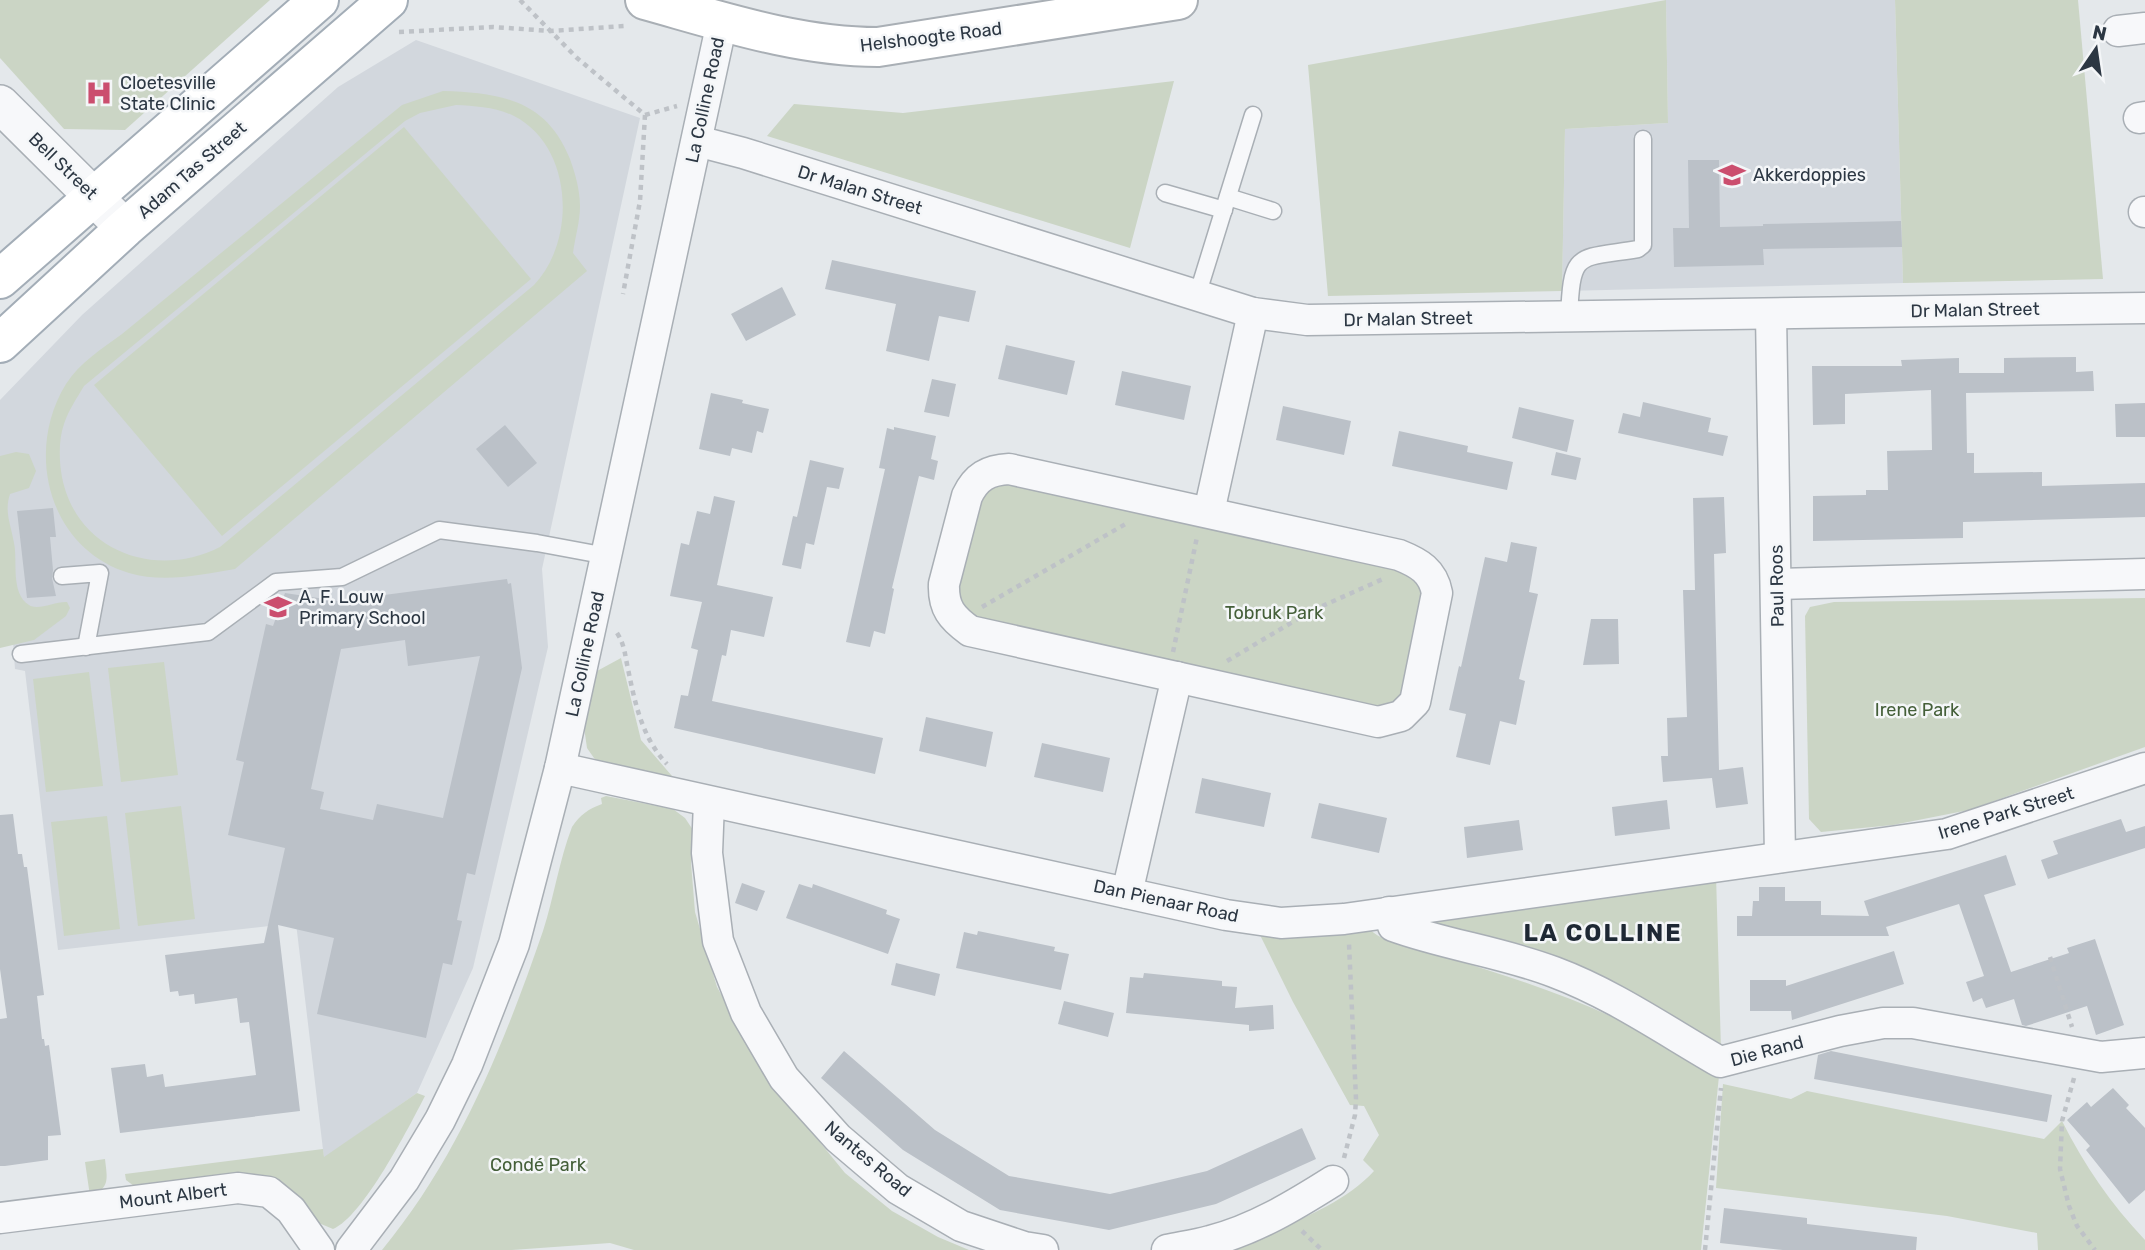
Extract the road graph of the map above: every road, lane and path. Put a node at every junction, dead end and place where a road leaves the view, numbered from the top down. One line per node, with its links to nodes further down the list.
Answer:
1 (319, 0): 15 (main road)
2 (520, 0): 7 (path)
3 (1178, 0): 6 (main road, Helshoogte Road)
4 (634, 13): 6 (main road, Helshoogte Road); 7 (path)
5 (390, 16): 7 (path); 18 (main road, Adam Tas Street)
6 (722, 22): 13 (street, La Colline Road)
7 (551, 31): 10 (path)
8 (684, 103): 10 (path)
9 (0, 104): 15 (street, Bell Street)
10 (645, 115): 20 (path)
11 (1253, 115): 16 (lane)
12 (1643, 139): 25 (lane)
13 (697, 141): 21 (street, Dr Malan Street); 29 (street, La Colline Road)
14 (1165, 193): 16 (lane)
15 (94, 196): 18 (street, Bell Street); 19 (main road)
16 (1226, 204): 17 (lane); 21 (lane)
17 (1273, 211)
18 (125, 228): 26 (main road, Adam Tas Street)
19 (0, 279)
20 (623, 294)
21 (1197, 296): 23 (street, Dr Malan Street)
22 (2145, 307): 24 (street, Dr Malan Street)
23 (1253, 313): 25 (street, Dr Malan Street); 28 (street)
24 (1771, 314): 25 (street, Dr Malan Street); 33 (street, Paul Roos)
25 (1569, 317)
26 (0, 343)
27 (1151, 500): 28 (street); 34 (path); 34 (street)
28 (1209, 512): 30 (street); 38 (path)
29 (607, 556): 36 (lane); 40 (street, La Colline Road)
30 (1414, 561): 38 (path); 38 (street)
31 (2145, 574): 33 (street)
32 (62, 576): 36 (lane)
33 (1777, 584): 43 (street, Paul Roos)
34 (957, 622): 38 (street)
35 (615, 629): 39 (path)
36 (86, 647): 37 (lane)
37 (21, 654)
38 (1177, 677): 44 (street)
39 (669, 766)
40 (560, 768): 42 (street, Dan Pienaar Road); 54 (street, La Colline Road)
41 (2145, 768): 43 (street, Irene Park Street)
42 (709, 802): 44 (street, Dan Pienaar Road); 55 (street, Nantes Road)
43 (1780, 857): 45 (street, Dan Pienaar Road)
44 (1128, 893): 46 (street, Dan Pienaar Road)
45 (1389, 912): 46 (street, Dan Pienaar Road); 50 (street, Die Rand)
46 (1344, 919): 51 (path)
47 (2050, 957): 48 (path)
48 (2075, 1052): 49 (street, Die Rand); 50 (street, Die Rand); 58 (path)
49 (2143, 1060)
50 (1723, 1063): 57 (path)
51 (1333, 1181): 56 (street)
52 (0, 1218): 53 (street, Mount Albert)
53 (320, 1250)
54 (351, 1250)
55 (1043, 1250)
56 (1167, 1250)
57 (1705, 1250)
58 (2095, 1250)

